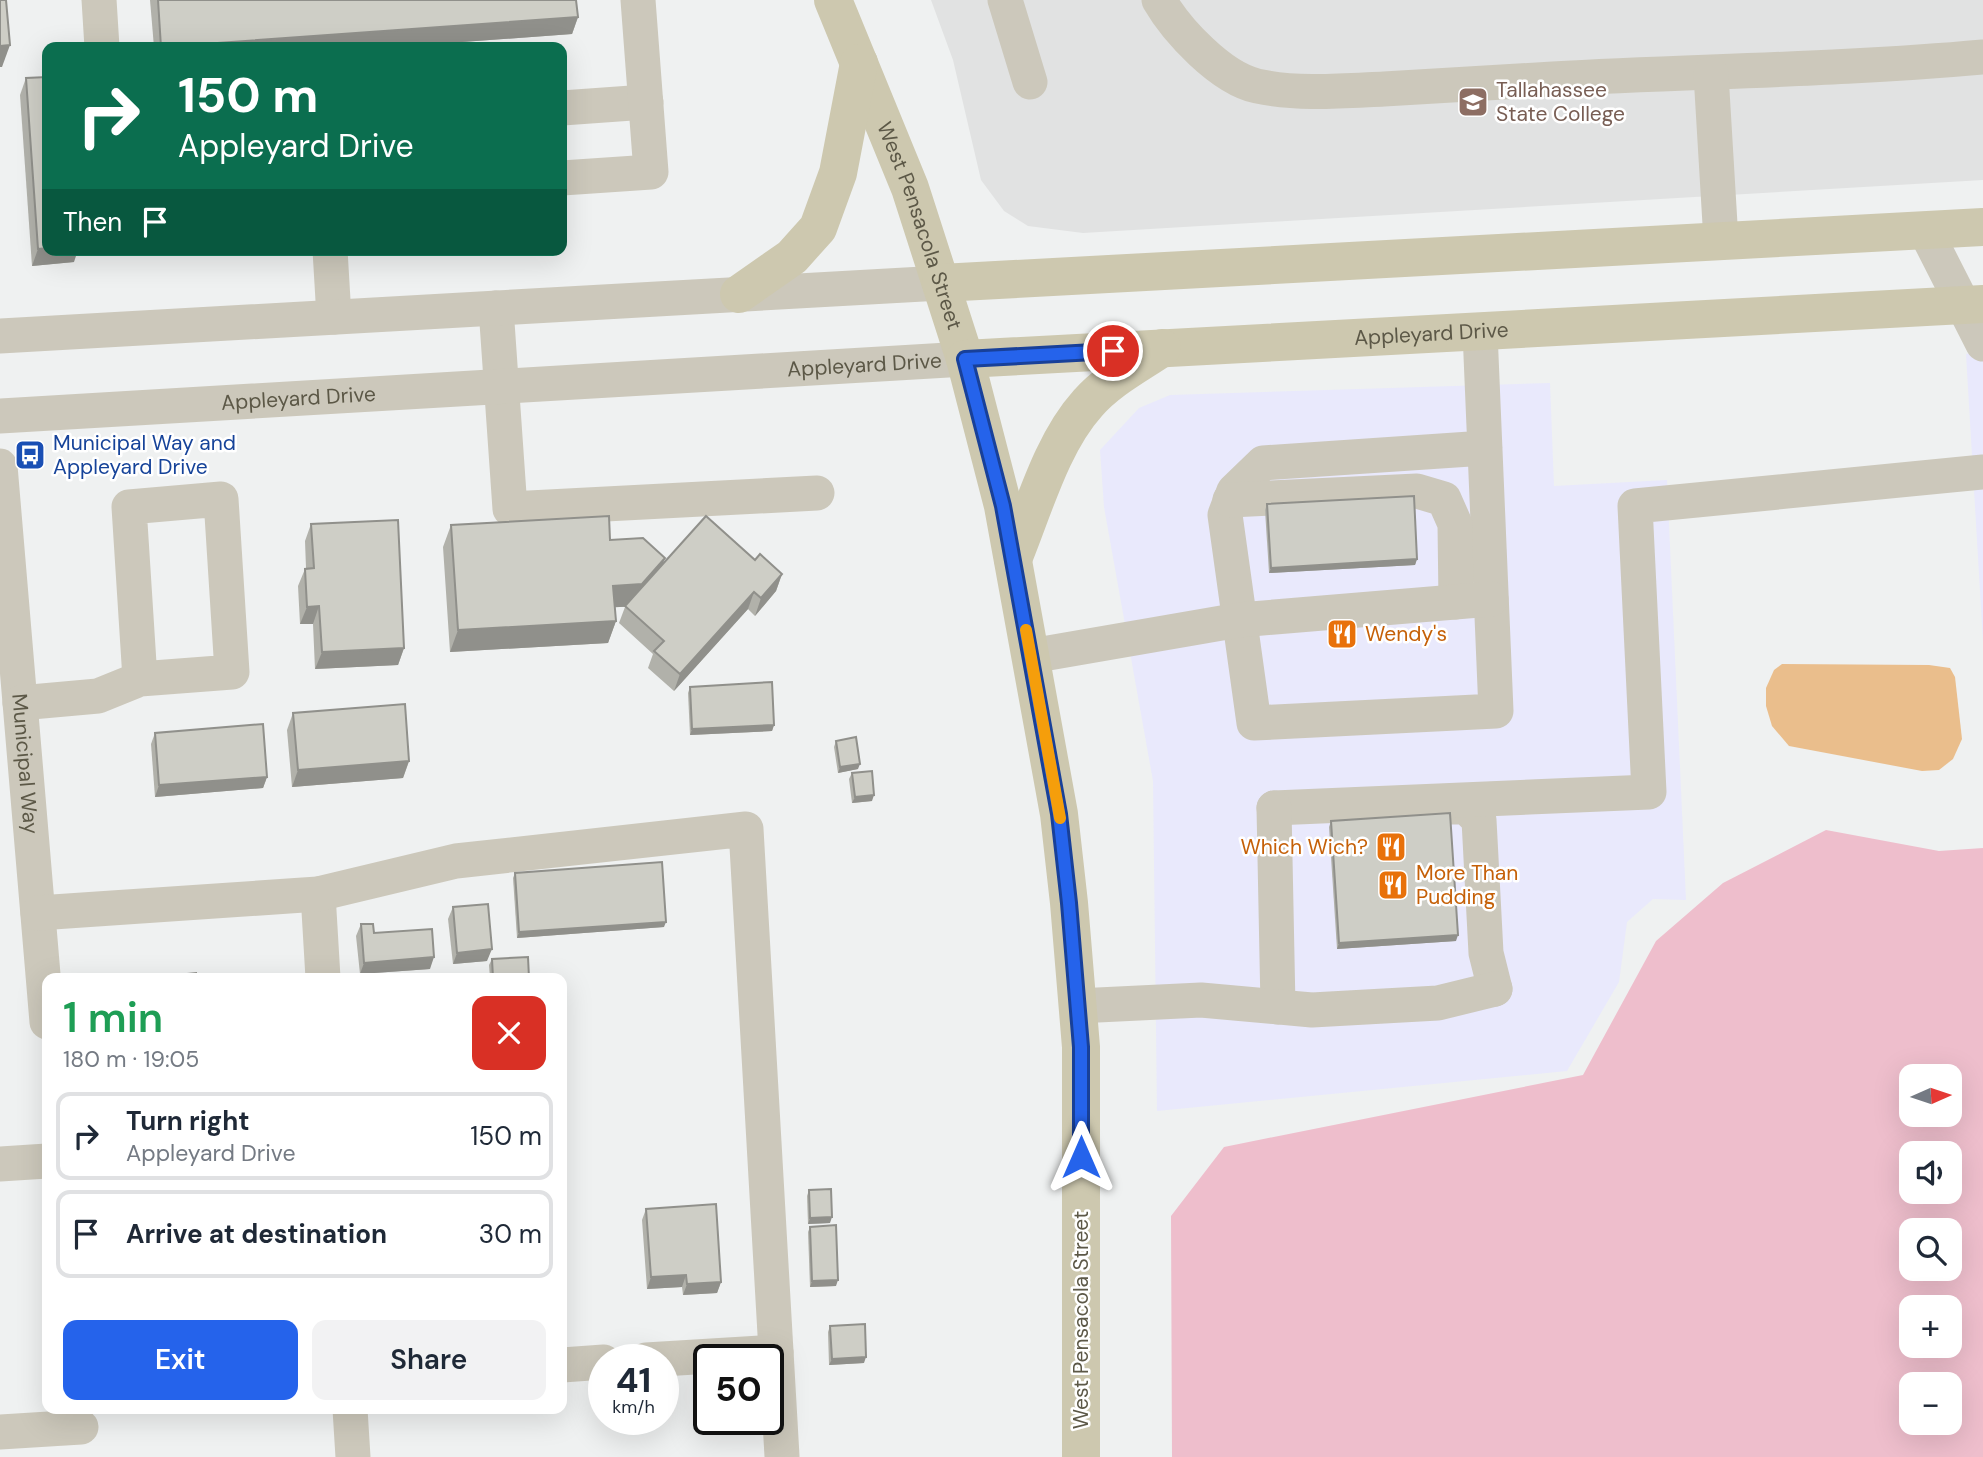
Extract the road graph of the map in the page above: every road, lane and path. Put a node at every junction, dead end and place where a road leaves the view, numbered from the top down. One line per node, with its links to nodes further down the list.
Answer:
1 (99, 0): 6 (street)
2 (638, 0): 11 (street)
3 (833, 0): 8 (main road, West Pensacola Street)
4 (1005, 0): 10 (street)
5 (1159, 0): 9 (street)
6 (102, 42)
7 (1983, 57): 9 (street)
8 (859, 64): 18 (main road, West Pensacola Street); 19 (main road)
9 (1711, 74): 16 (street)
10 (1030, 82)
11 (646, 102): 12 (street); 13 (street)
12 (567, 108)
13 (567, 178)
14 (1983, 227): 15 (main road)
15 (1925, 230): 16 (main road); 20 (street)
16 (1721, 242): 18 (main road)
17 (330, 256): 22 (street)
18 (941, 283): 19 (street); 27 (main road, West Pensacola Street)
19 (739, 295): 21 (street)
20 (1974, 304): 23 (main road, Appleyard Drive); 25 (street)
21 (496, 308): 22 (street); 28 (street)
22 (334, 317): 24 (street)
23 (1480, 331): 26 (main road, Appleyard Drive); 30 (street)
24 (0, 336)
25 (1983, 344)
26 (1161, 348): 27 (main road, Appleyard Drive); 35 (main road)
27 (965, 359): 28 (street, Appleyard Drive); 35 (main road, West Pensacola Street)
28 (501, 386): 29 (street, Appleyard Drive); 33 (street)
29 (0, 416)
30 (1485, 448): 34 (street); 36 (street)
31 (0, 466): 41 (street, Municipal Way)
32 (1983, 472): 42 (street)
33 (817, 493)
34 (1230, 500): 37 (street); 38 (street)
35 (1013, 559): 39 (main road, West Pensacola Street)
36 (1491, 599): 37 (street); 38 (street)
37 (1456, 602): 38 (street)
38 (1239, 620): 39 (street)
39 (1031, 656): 49 (main road, West Pensacola Street)
40 (140, 679): 40 (street); 41 (street)
41 (12, 682): 45 (street, Municipal Way)
42 (1488, 799): 43 (street); 48 (street)
43 (1274, 808): 48 (street); 50 (street)
44 (317, 894): 45 (street); 47 (street); 53 (street)
45 (38, 913): 46 (street, Municipal Way)
46 (43, 973)
47 (323, 973)
48 (1495, 989): 50 (street)
49 (1077, 1006): 50 (street); 62 (main road, West Pensacola Street)
50 (1278, 1007)
51 (42, 1161): 52 (street)
52 (0, 1164)
53 (776, 1344)
54 (588, 1363): 55 (street)
55 (567, 1365)
56 (350, 1414): 61 (street)
57 (82, 1431): 58 (street)
58 (0, 1432)
59 (781, 1435): 60 (street)
60 (782, 1456)
61 (353, 1457)
62 (1081, 1457)

